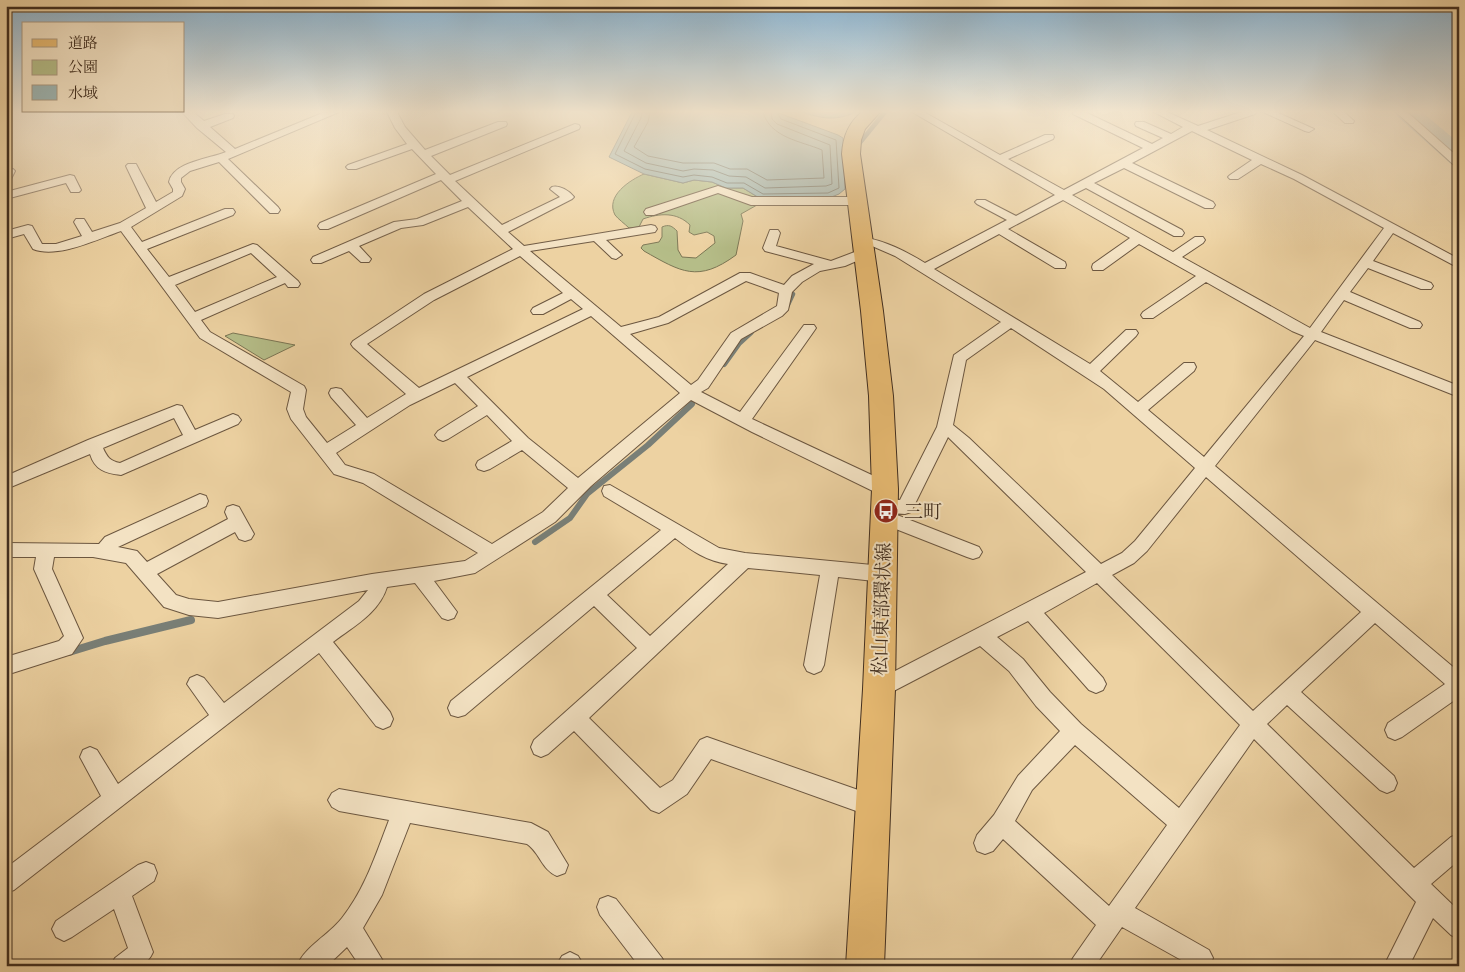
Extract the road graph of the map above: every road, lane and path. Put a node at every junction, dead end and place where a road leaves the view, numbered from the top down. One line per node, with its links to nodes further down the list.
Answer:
1 (388, 157): 13 (street)
2 (425, 157): 14 (street)
3 (491, 157): 14 (street)
4 (851, 157): 22 (main road, 松山東部環状線)
5 (997, 157): 10 (street)
6 (1004, 157): 10 (street)
7 (1134, 157): 11 (street)
8 (221, 158): 25 (street); 26 (street)
9 (1261, 158): 15 (street); 33 (street)
10 (1000, 159): 20 (street)
11 (1123, 163): 16 (street); 24 (street)
12 (132, 166): 25 (street)
13 (352, 166)
14 (445, 177): 21 (street); 32 (street)
15 (1234, 177)
16 (1085, 183): 20 (street); 38 (street)
17 (556, 189): 36 (street)
18 (76, 190): 19 (street)
19 (7, 195)
20 (1062, 195): 29 (street); 42 (street)
21 (470, 202): 36 (street); 44 (street)
22 (856, 202): 28 (street); 46 (main road, 松山東部環状線)
23 (981, 202): 29 (street)
24 (1209, 205)
25 (153, 209): 31 (street)
26 (274, 210)
27 (229, 212): 45 (street)
28 (650, 212)
29 (1014, 220): 35 (street)
30 (80, 222): 41 (street)
31 (124, 226): 41 (street); 45 (street)
32 (324, 226)
33 (1392, 227): 52 (street); 54 (street)
34 (651, 229): 40 (street)
35 (999, 229): 55 (street); 57 (street)
36 (500, 231): 47 (street)
37 (774, 233): 53 (street)
38 (1178, 233)
39 (6, 235): 41 (street)
40 (596, 237): 47 (street); 48 (street)
41 (89, 238)
42 (1139, 238): 49 (street); 56 (street)
43 (1199, 240): 49 (street)
44 (351, 245): 50 (street); 51 (street)
45 (140, 247): 59 (street)
46 (863, 247): 53 (street); 57 (street); 98 (main road, 松山東部環状線)
47 (521, 250): 62 (street); 80 (street)
48 (616, 255)
49 (1173, 258): 58 (street)
50 (365, 259)
51 (317, 260)
52 (1365, 262): 60 (street); 63 (street)
53 (831, 264): 61 (street)
54 (1459, 264)
55 (1060, 265)
56 (1098, 267)
57 (924, 269): 68 (street)
58 (1205, 276): 66 (street); 73 (street)
59 (167, 283): 67 (street); 67 (street)
60 (1426, 286)
61 (786, 291): 71 (street); 79 (street)
62 (573, 293): 64 (street); 65 (street)
63 (1342, 294): 69 (street); 73 (street)
64 (592, 310): 71 (street); 76 (street)
65 (538, 312)
66 (1148, 316)
67 (193, 318): 91 (street)
68 (1010, 322): 75 (street); 86 (street)
69 (1415, 326)
70 (809, 328): 84 (street)
71 (620, 333): 79 (street)
72 (1131, 333): 75 (street)
73 (1312, 335): 77 (street); 93 (street)
74 (1189, 366): 82 (street)
75 (1090, 372): 82 (street)
76 (457, 376): 80 (street); 81 (street)
77 (1459, 392)
78 (336, 393): 85 (street)
79 (690, 393): 84 (street); 95 (street)
80 (417, 394): 85 (street)
81 (488, 407): 87 (street); 89 (street)
82 (1138, 410): 93 (street)
83 (234, 420): 88 (street)
84 (743, 420): 98 (street)
85 (365, 426): 91 (street)
86 (945, 427): 98 (street); 110 (street)
87 (443, 435)
88 (192, 438): 90 (street); 90 (street)
89 (523, 442): 92 (street); 95 (street)
90 (94, 444): 94 (street)
91 (326, 452): 105 (street)
92 (484, 465)
93 (1206, 468): 110 (street); 115 (street)
94 (6, 483)
95 (579, 488): 105 (street)
96 (610, 490): 100 (street)
97 (200, 501): 103 (street)
98 (885, 504): 104 (street); 109 (main road, 松山東部環状線)
99 (239, 523): 108 (street)
100 (674, 529): 106 (street); 113 (street)
101 (46, 550): 102 (street); 103 (street); 121 (street)
102 (8, 552)
103 (102, 552): 108 (street)
104 (973, 552)
105 (492, 553): 111 (street)
106 (745, 560): 107 (street); 119 (street)
107 (830, 569): 109 (street); 120 (street)
108 (145, 572): 112 (street)
109 (883, 574): 125 (main road, 松山東部環状線)
110 (1098, 574): 114 (street); 131 (street)
111 (419, 575): 112 (street); 116 (street)
112 (380, 581): 118 (street)
113 (594, 595): 119 (street); 127 (street)
114 (1030, 610): 117 (street); 123 (street)
115 (1374, 611): 124 (street); 126 (street)
116 (448, 612)
117 (980, 635): 125 (street); 133 (street)
118 (321, 641): 128 (street); 130 (street)
119 (650, 648): 129 (street)
120 (814, 665)
121 (6, 666)
122 (197, 684): 128 (street)
123 (1096, 684)
124 (1459, 685): 132 (street)
125 (879, 689): 139 (main road, 松山東部環状線)
126 (1288, 692): 131 (street); 136 (street)
127 (458, 708)
128 (222, 716): 137 (street)
129 (575, 718): 134 (street); 139 (street)
130 (383, 719)
131 (1253, 724): 141 (street); 149 (street)
132 (1395, 730)
133 (1074, 731): 141 (street); 142 (street)
134 (541, 747)
135 (90, 757): 137 (street)
136 (1387, 783)
137 (115, 798): 147 (street)
138 (339, 800): 140 (street)
139 (873, 806): 160 (main road, 松山東部環状線)
140 (403, 812): 145 (street); 153 (street)
141 (1181, 823): 151 (street)
142 (1002, 824): 143 (street); 151 (street)
143 (985, 843)
144 (1459, 845): 149 (street)
145 (557, 865)
146 (146, 873): 148 (street)
147 (6, 882)
148 (119, 891): 154 (street); 156 (street)
149 (1422, 891): 152 (street); 162 (street)
150 (608, 907): 159 (street)
151 (1115, 917): 155 (street); 161 (street)
152 (1459, 927)
153 (349, 928): 157 (street); 158 (street)
154 (64, 929)
155 (1201, 958)
156 (123, 966)
157 (309, 966)
158 (374, 966)
159 (654, 966)
160 (865, 966)
161 (1081, 966)
162 (1396, 966)

